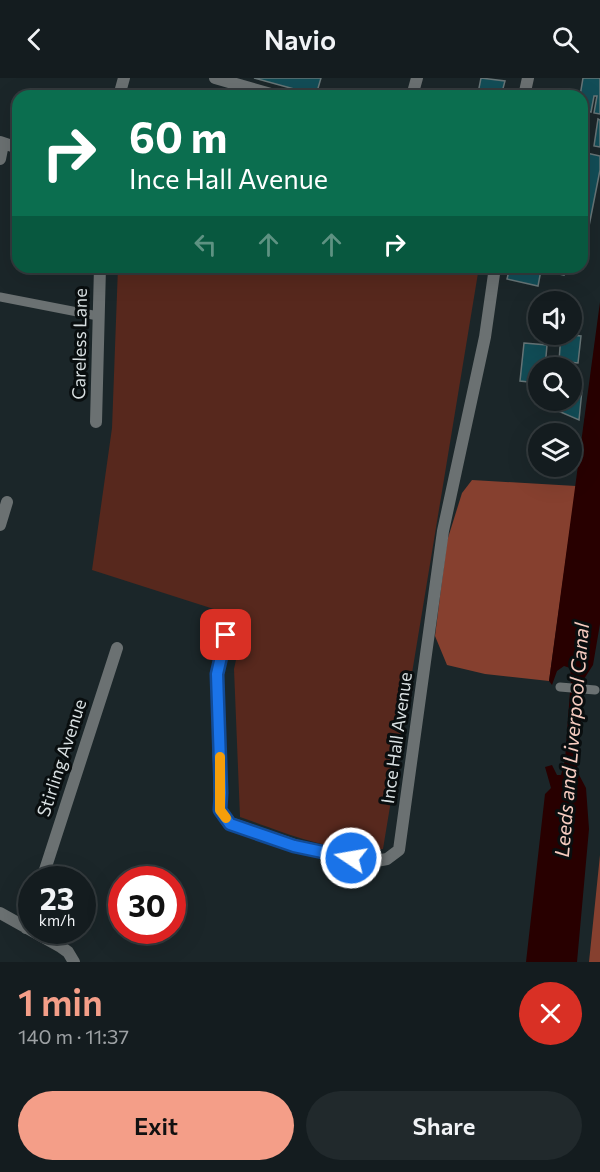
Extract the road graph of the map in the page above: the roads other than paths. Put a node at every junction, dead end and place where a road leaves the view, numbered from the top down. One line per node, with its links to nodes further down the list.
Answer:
1 (215, 78): 2 (street)
2 (257, 90)
3 (2, 143): 4 (street)
4 (0, 159)
5 (100, 273): 8 (street, Careless Lane)
6 (494, 273): 12 (street, Ince Hall Avenue)
7 (0, 297): 8 (lane)
8 (98, 316): 9 (street, Careless Lane)
9 (96, 422)
10 (7, 502): 11 (street)
11 (0, 525)
12 (226, 635)
13 (117, 648): 16 (street, Stirling Avenue)
14 (560, 687): 15 (lane)
15 (595, 690)
16 (46, 866)
17 (0, 913): 18 (street)
18 (18, 923)
19 (57, 944): 20 (street)
20 (75, 962)

